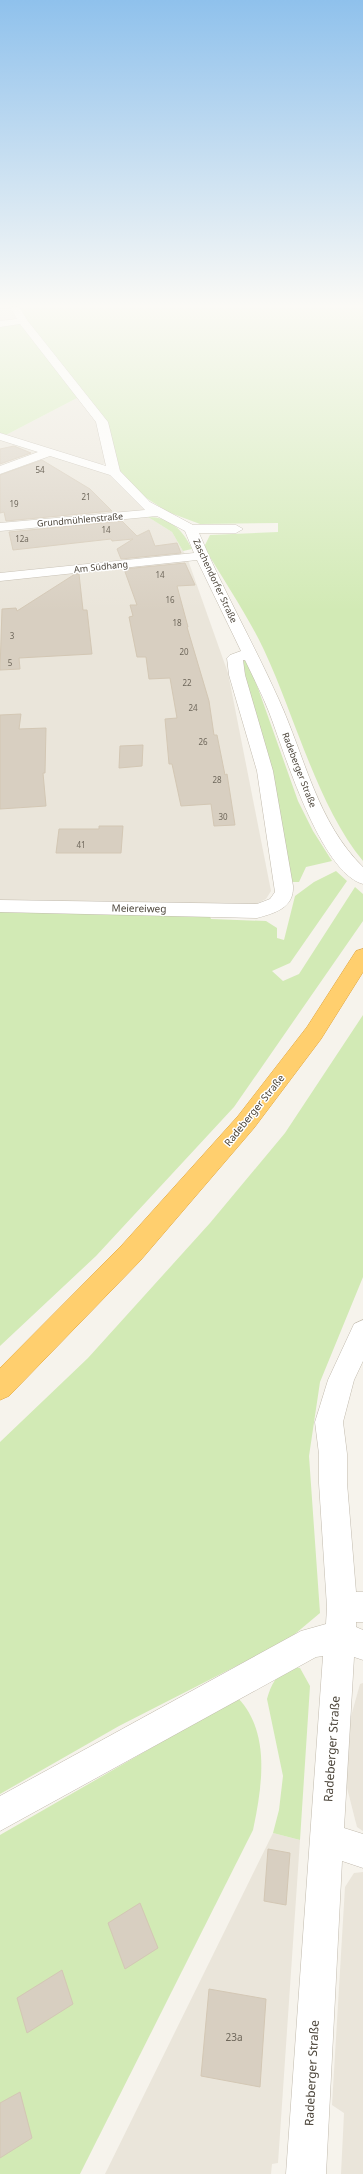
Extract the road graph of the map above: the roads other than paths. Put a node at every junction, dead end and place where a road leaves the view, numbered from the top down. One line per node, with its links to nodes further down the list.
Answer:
1 (91, 408): 5 (street)
2 (0, 436): 3 (street)
3 (50, 452): 4 (street); 5 (street)
4 (0, 470)
5 (114, 472): 6 (street, Zaschendorfer Straße)
6 (160, 512): 7 (street, Grundmühlenstraße); 8 (street, Zaschendorfer Straße)
7 (0, 527)
8 (191, 529): 9 (street); 10 (street, Zaschendorfer Straße)
9 (236, 529)
10 (201, 556): 11 (street, Am Südhang); 12 (street, Zaschendorfer Straße)
11 (0, 577)
12 (250, 653): 13 (street, Radeberger Straße); 14 (street, Meiereiweg)
13 (359, 875)
14 (0, 906)
15 (363, 956): 17 (highway, Radeberger Straße)
16 (363, 1332): 18 (street, Radeberger Straße)
17 (0, 1387)
18 (352, 1624): 19 (street); 20 (street, Radeberger Straße)
19 (0, 1814)
20 (326, 1839): 21 (street); 22 (street, Radeberger Straße)
21 (363, 1851)
22 (306, 2174)

